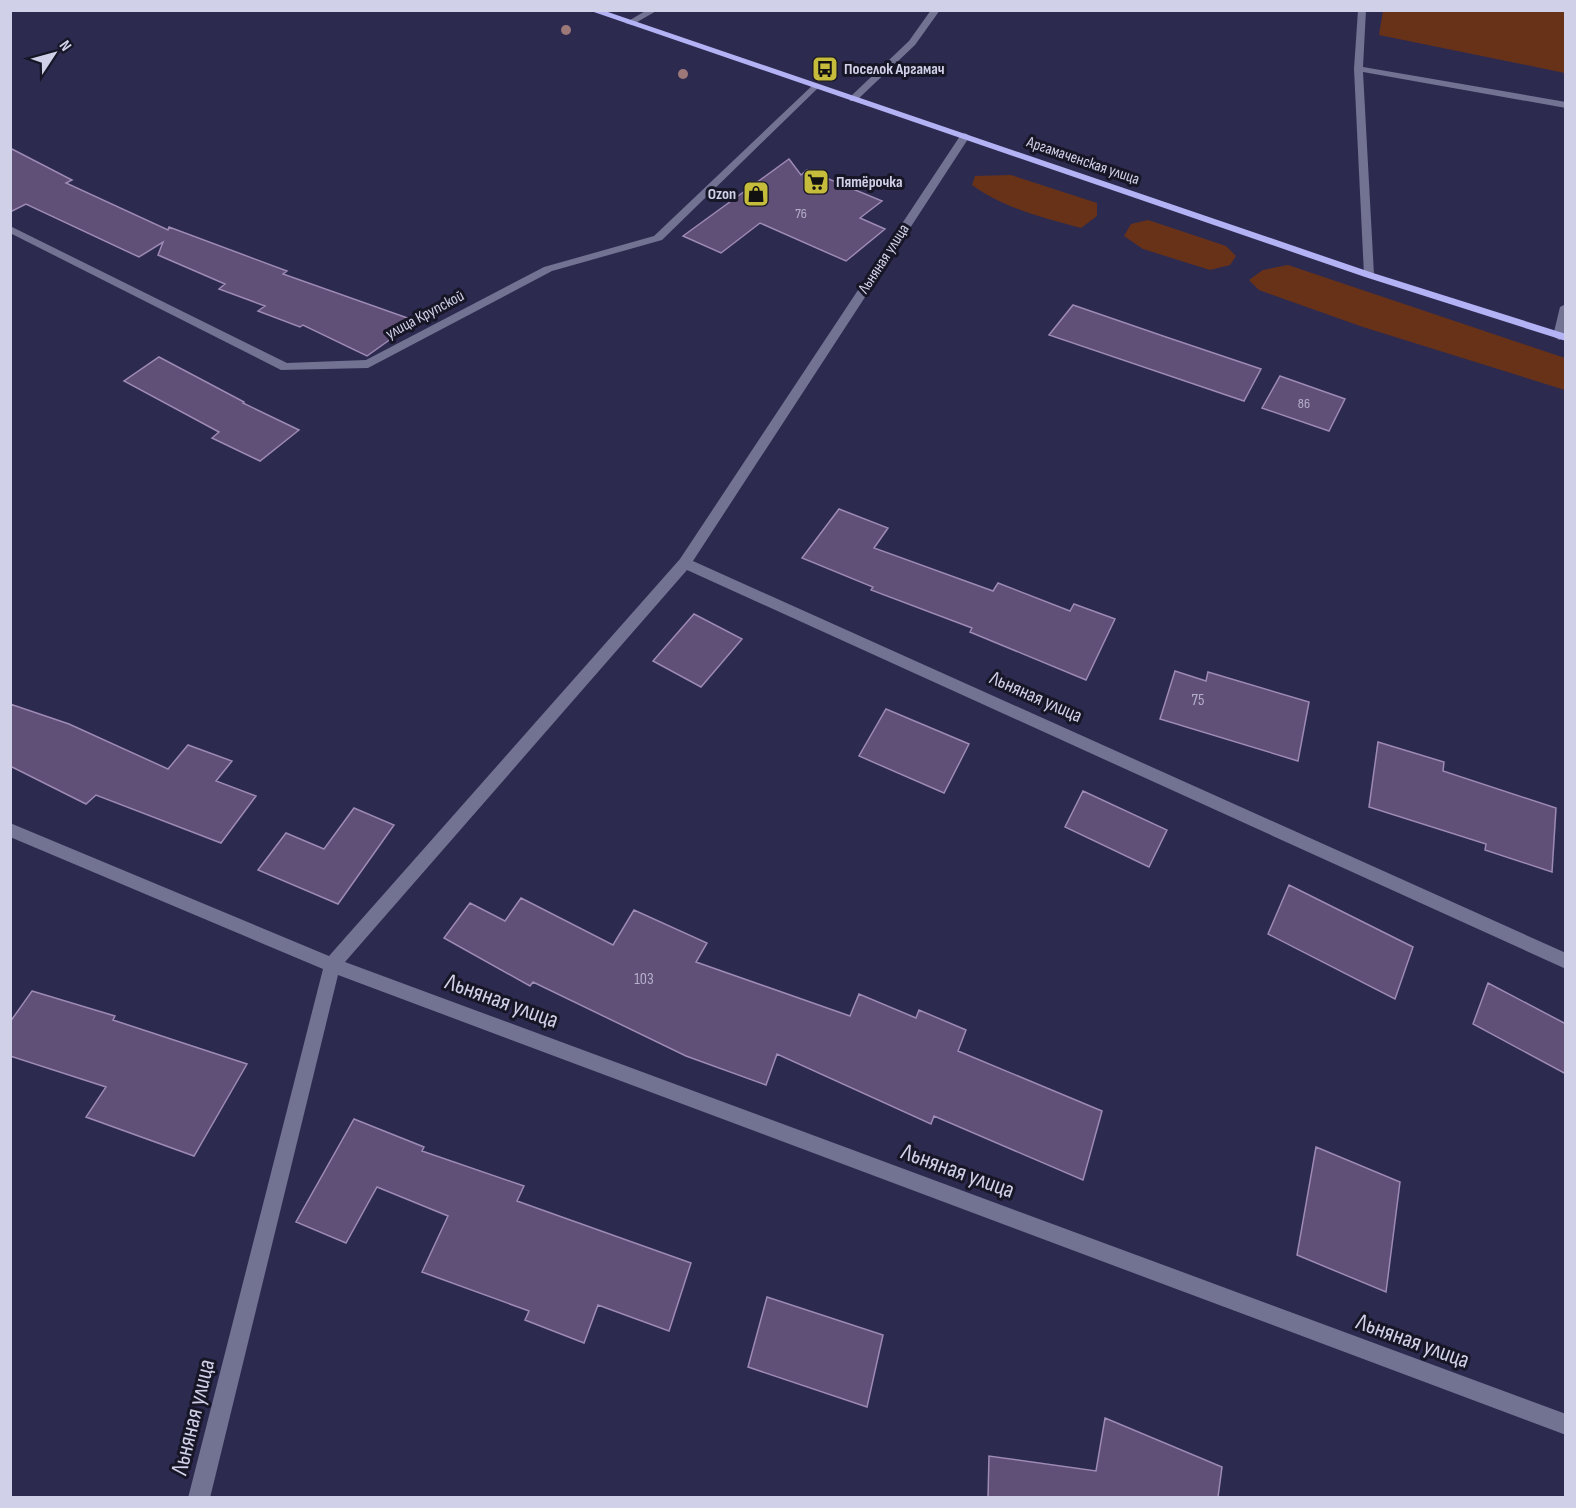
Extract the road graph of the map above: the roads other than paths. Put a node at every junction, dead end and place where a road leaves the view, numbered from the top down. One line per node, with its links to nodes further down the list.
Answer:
1 (592, 10): 5 (main road, Аргамаченская улица)
2 (654, 10): 5 (street)
3 (936, 10): 8 (street)
4 (1362, 10): 6 (street)
5 (629, 23): 7 (main road, Аргамаченская улица)
6 (1358, 69): 9 (street); 12 (street)
7 (814, 86): 8 (main road, Аргамаченская улица); 11 (street, улица Крупской)
8 (853, 99): 10 (main road, Аргамаченская улица)
9 (1566, 105)
10 (965, 136): 12 (main road, Аргамаченская улица); 15 (street, Льняная улица)
11 (10, 229)
12 (1369, 275): 14 (main road, Аргамаченская улица)
13 (1566, 307): 14 (street)
14 (1562, 337)
15 (685, 563): 17 (street, Льняная улица); 18 (street, Льняная улица)
16 (10, 830): 18 (street, Льняная улица)
17 (1566, 961)
18 (332, 965): 19 (street, Льняная улица); 20 (street, Льняная улица)
19 (1566, 1425)
20 (199, 1497)

